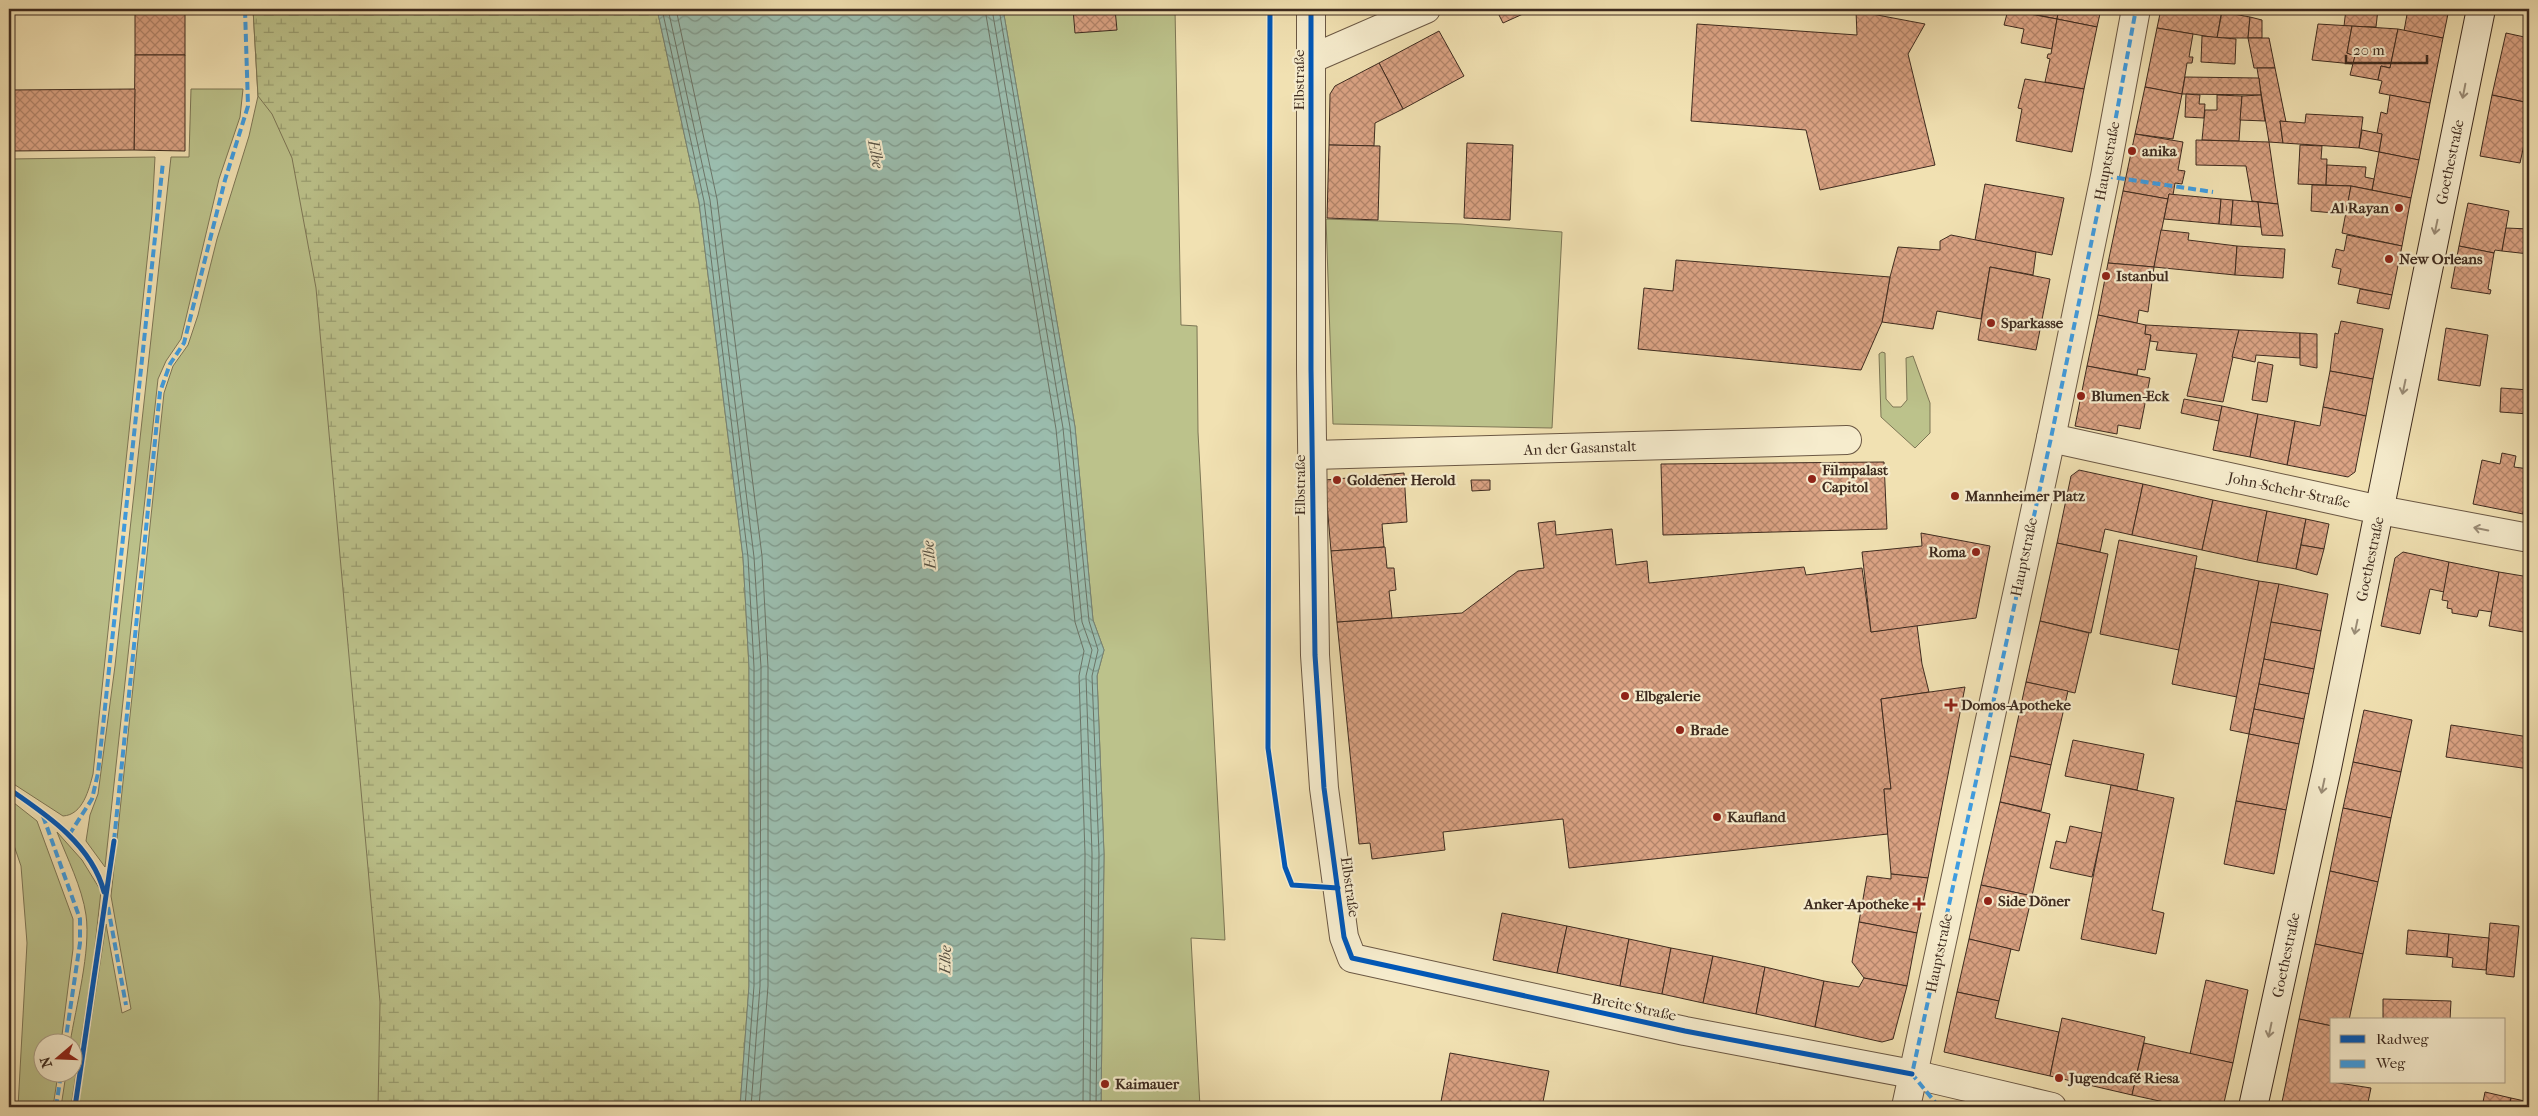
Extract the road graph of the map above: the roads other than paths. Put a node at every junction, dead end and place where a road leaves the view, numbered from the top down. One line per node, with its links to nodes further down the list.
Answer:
1 (1311, 9): 5 (street, Elbstraße)
2 (1426, 9): 5 (street)
3 (2136, 9): 6 (street, Hauptstraße)
4 (2481, 9): 9 (street, Goethestraße, one-way to 9)
5 (1311, 59): 8 (street, Elbstraße)
6 (2051, 438): 9 (street, John-Schehr-Straße); 12 (street, Hauptstraße)
7 (1847, 440): 8 (street, An der Gasanstalt)
8 (1313, 455): 11 (street, Elbstraße)
9 (2380, 510): 10 (street, John-Schehr-Straße, one-way to 9); 15 (street, Goethestraße, one-way to 15)
10 (2529, 538)
11 (1352, 958): 12 (street, Breite Straße)
12 (1912, 1074): 13 (street, Hauptstraße); 14 (street, Breite Straße)
13 (1906, 1107)
14 (2052, 1107)
15 (2253, 1107)

